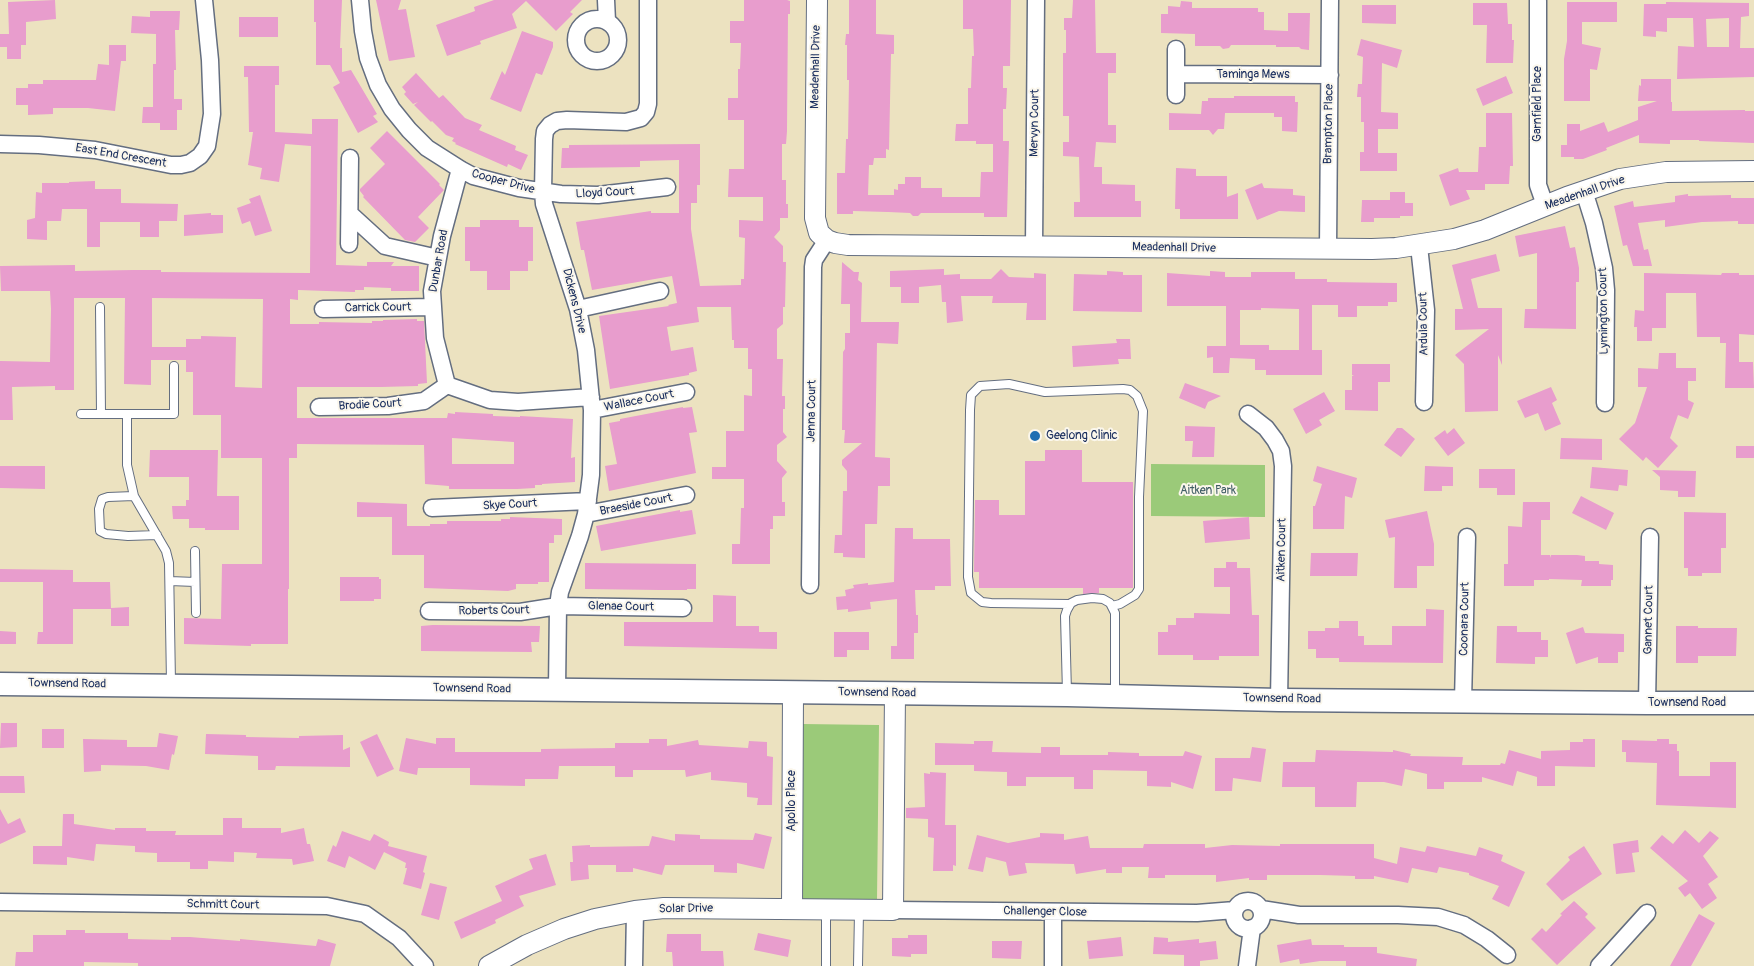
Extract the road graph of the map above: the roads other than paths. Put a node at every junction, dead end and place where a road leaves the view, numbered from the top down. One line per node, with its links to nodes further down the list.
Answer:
1 (204, 0): 14 (street, East End Crescent)
2 (360, 0): 16 (street, Cooper Drive)
3 (606, 0): 9 (street)
4 (648, 0): 20 (street, Dickens Drive)
5 (817, 0): 23 (street, Meadenhall Drive)
6 (1036, 0): 25 (street, Mervyn Court)
7 (1330, 0): 12 (street, Brampton Place)
8 (1538, 1): 21 (street, Garnfield Place)
9 (607, 21)
10 (1176, 49): 11 (street)
11 (1176, 74): 12 (street, Taminga Mews); 13 (street)
12 (1330, 75): 27 (street, Brampton Place)
13 (1176, 95)
14 (0, 144)
15 (350, 158): 22 (street)
16 (460, 169): 20 (street, Cooper Drive); 28 (street, Dunbar Road)
17 (1754, 171): 19 (street, Meadenhall Drive)
18 (667, 187): 20 (street, Lloyd Court)
19 (1584, 191): 21 (street, Meadenhall Drive); 38 (street, Lymington Court)
20 (543, 192): 33 (street, Dickens Drive)
21 (1546, 205): 26 (street, Meadenhall Drive)
22 (350, 214): 24 (street); 28 (street)
23 (826, 240): 25 (street, Meadenhall Drive); 55 (street, Jenna Court)
24 (349, 244)
25 (1034, 246): 27 (street, Meadenhall Drive)
26 (1418, 246): 27 (street, Meadenhall Drive); 37 (street, Ardula Court)
27 (1328, 249)
28 (438, 258): 31 (street, Dunbar Road)
29 (660, 291): 33 (street)
30 (100, 307): 42 (lane)
31 (432, 308): 32 (street, Carrick Court); 35 (street, Dunbar Road)
32 (323, 309)
33 (578, 309): 39 (street, Dickens Drive)
34 (174, 366): 43 (lane)
35 (447, 385): 39 (street); 40 (street, Brodie Court)
36 (686, 392): 39 (street, Wallace Court)
37 (1424, 402)
38 (1605, 403)
39 (592, 404): 47 (street, Dickens Drive)
40 (319, 406)
41 (81, 414): 42 (lane)
42 (101, 414): 43 (lane)
43 (127, 414): 46 (lane)
44 (1248, 414): 69 (street, Aitken Court)
45 (686, 495): 47 (street, Braeside Court)
46 (134, 496): 49 (lane); 49 (lane)
47 (587, 507): 48 (street, Skye Court); 57 (street, Dickens Drive)
48 (432, 508)
49 (157, 535): 53 (lane)
50 (1467, 537): 70 (street, Coonara Court)
51 (1650, 537): 72 (street, Gannet Court)
52 (195, 550): 54 (lane)
53 (170, 581): 54 (lane); 63 (lane)
54 (195, 582): 61 (lane)
55 (810, 585)
56 (1070, 604): 58 (lane); 58 (lane); 67 (lane)
57 (558, 606): 59 (street, Glenae Court); 60 (street, Roberts Court); 64 (street, Dickens Drive)
58 (1112, 606): 68 (lane)
59 (684, 608)
60 (429, 612)
61 (196, 613)
62 (0, 684): 63 (main road, Townsend Road)
63 (171, 686): 64 (main road, Townsend Road)
64 (557, 690): 65 (main road, Townsend Road)
65 (793, 692): 66 (main road, Townsend Road); 74 (street, Apollo Place)
66 (895, 693): 67 (main road, Townsend Road); 77 (street)
67 (1067, 695): 68 (main road, Townsend Road)
68 (1115, 696): 69 (main road, Townsend Road)
69 (1279, 700): 70 (main road, Townsend Road)
70 (1463, 702): 72 (main road, Townsend Road)
71 (1754, 703): 72 (main road, Townsend Road)
72 (1647, 704)
73 (0, 902): 84 (street, Schmitt Court)
74 (792, 909): 75 (street, Solar Drive); 78 (street, Solar Drive)
75 (826, 909): 76 (street, Solar Drive); 87 (lane)
76 (859, 910): 77 (street, Solar Drive); 88 (lane)
77 (893, 910): 79 (street, Challenger Close)
78 (634, 911): 85 (street, Solar Drive); 86 (street)
79 (1053, 912): 81 (street, Challenger Close); 89 (street)
80 (1647, 913): 90 (street)
81 (1248, 919): 82 (street, Challenger Close); 83 (street)
82 (1507, 955)
83 (1247, 963)
84 (425, 966)
85 (489, 966)
86 (634, 966)
87 (826, 966)
88 (858, 966)
89 (1053, 966)
90 (1599, 966)

